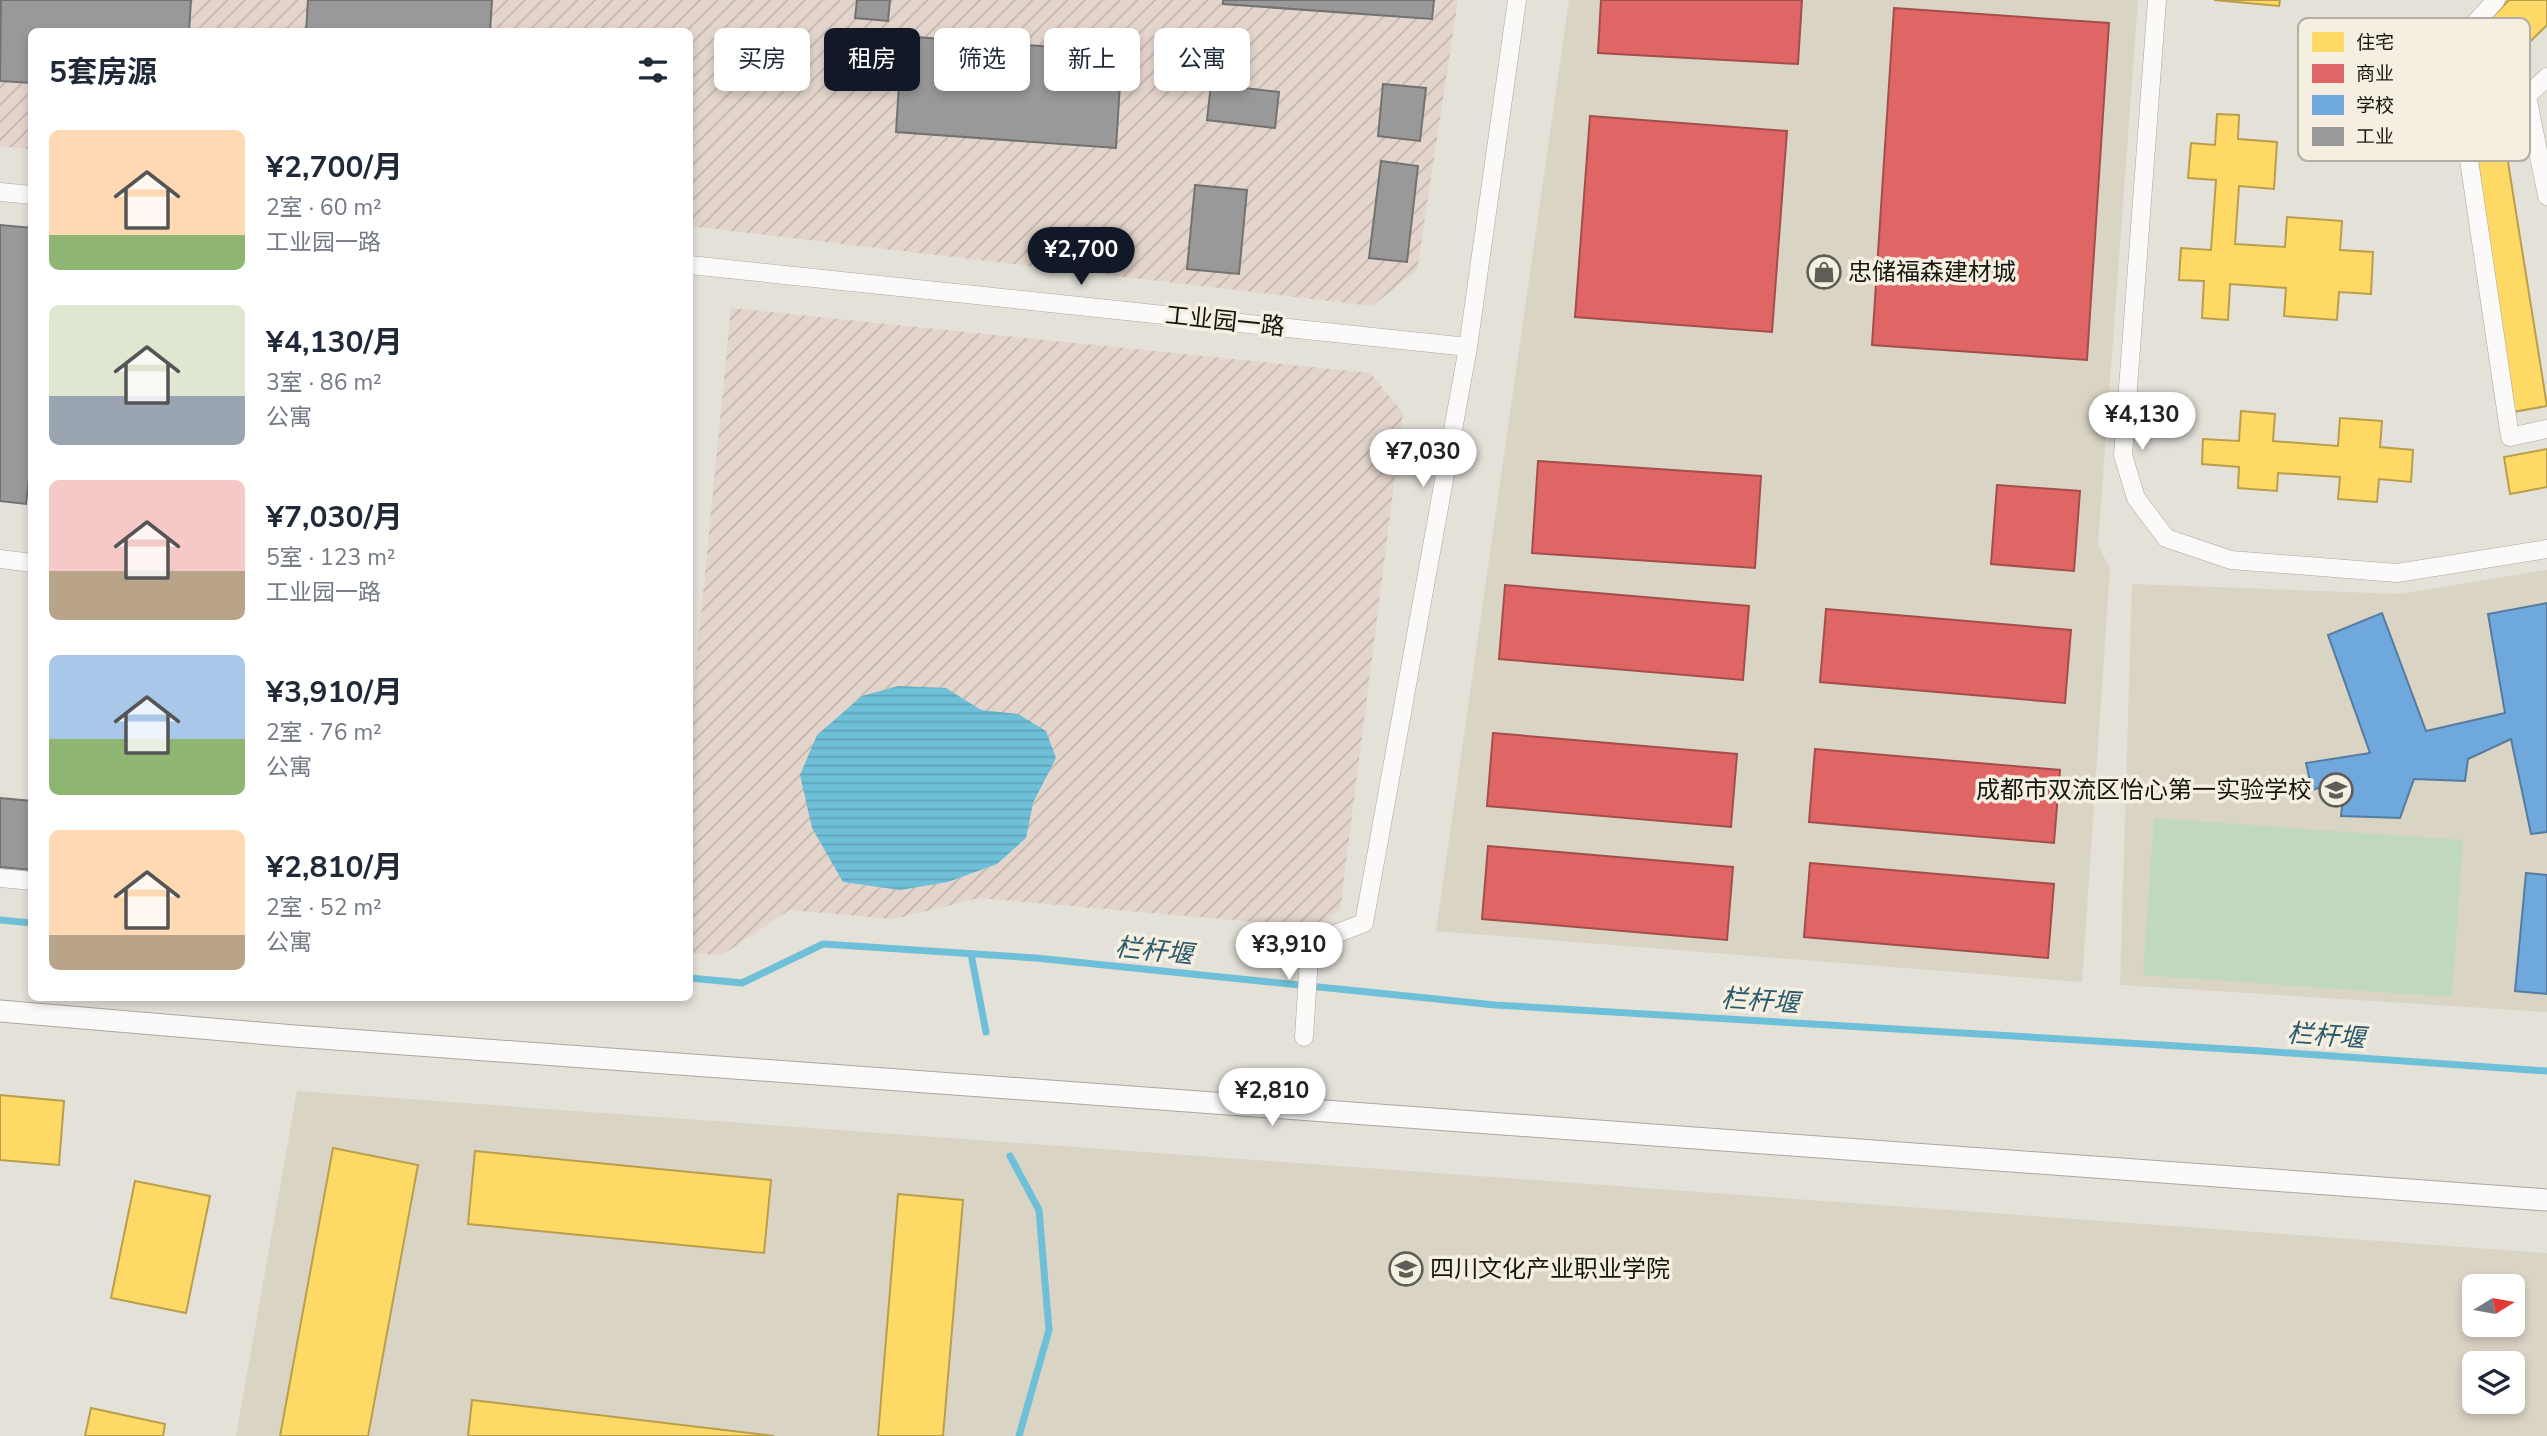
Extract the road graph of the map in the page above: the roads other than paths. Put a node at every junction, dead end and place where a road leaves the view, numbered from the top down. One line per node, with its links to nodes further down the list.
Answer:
1 (1517, 0): 13 (street)
2 (2157, 0): 15 (street)
3 (2496, 0): 4 (street)
4 (2479, 18)
5 (2547, 77): 6 (street)
6 (2530, 93)
7 (2530, 111): 11 (street)
8 (2469, 161): 14 (street)
9 (0, 192): 10 (street)
10 (28, 195)
11 (2547, 196)
12 (693, 265): 13 (street, 工业园一路)
13 (1468, 347): 21 (street)
14 (2547, 429)
15 (2547, 549)
16 (0, 559): 17 (street)
17 (28, 562)
18 (0, 878): 19 (street)
19 (28, 881)
20 (0, 1011): 22 (street)
21 (1304, 1037)
22 (2547, 1200)

